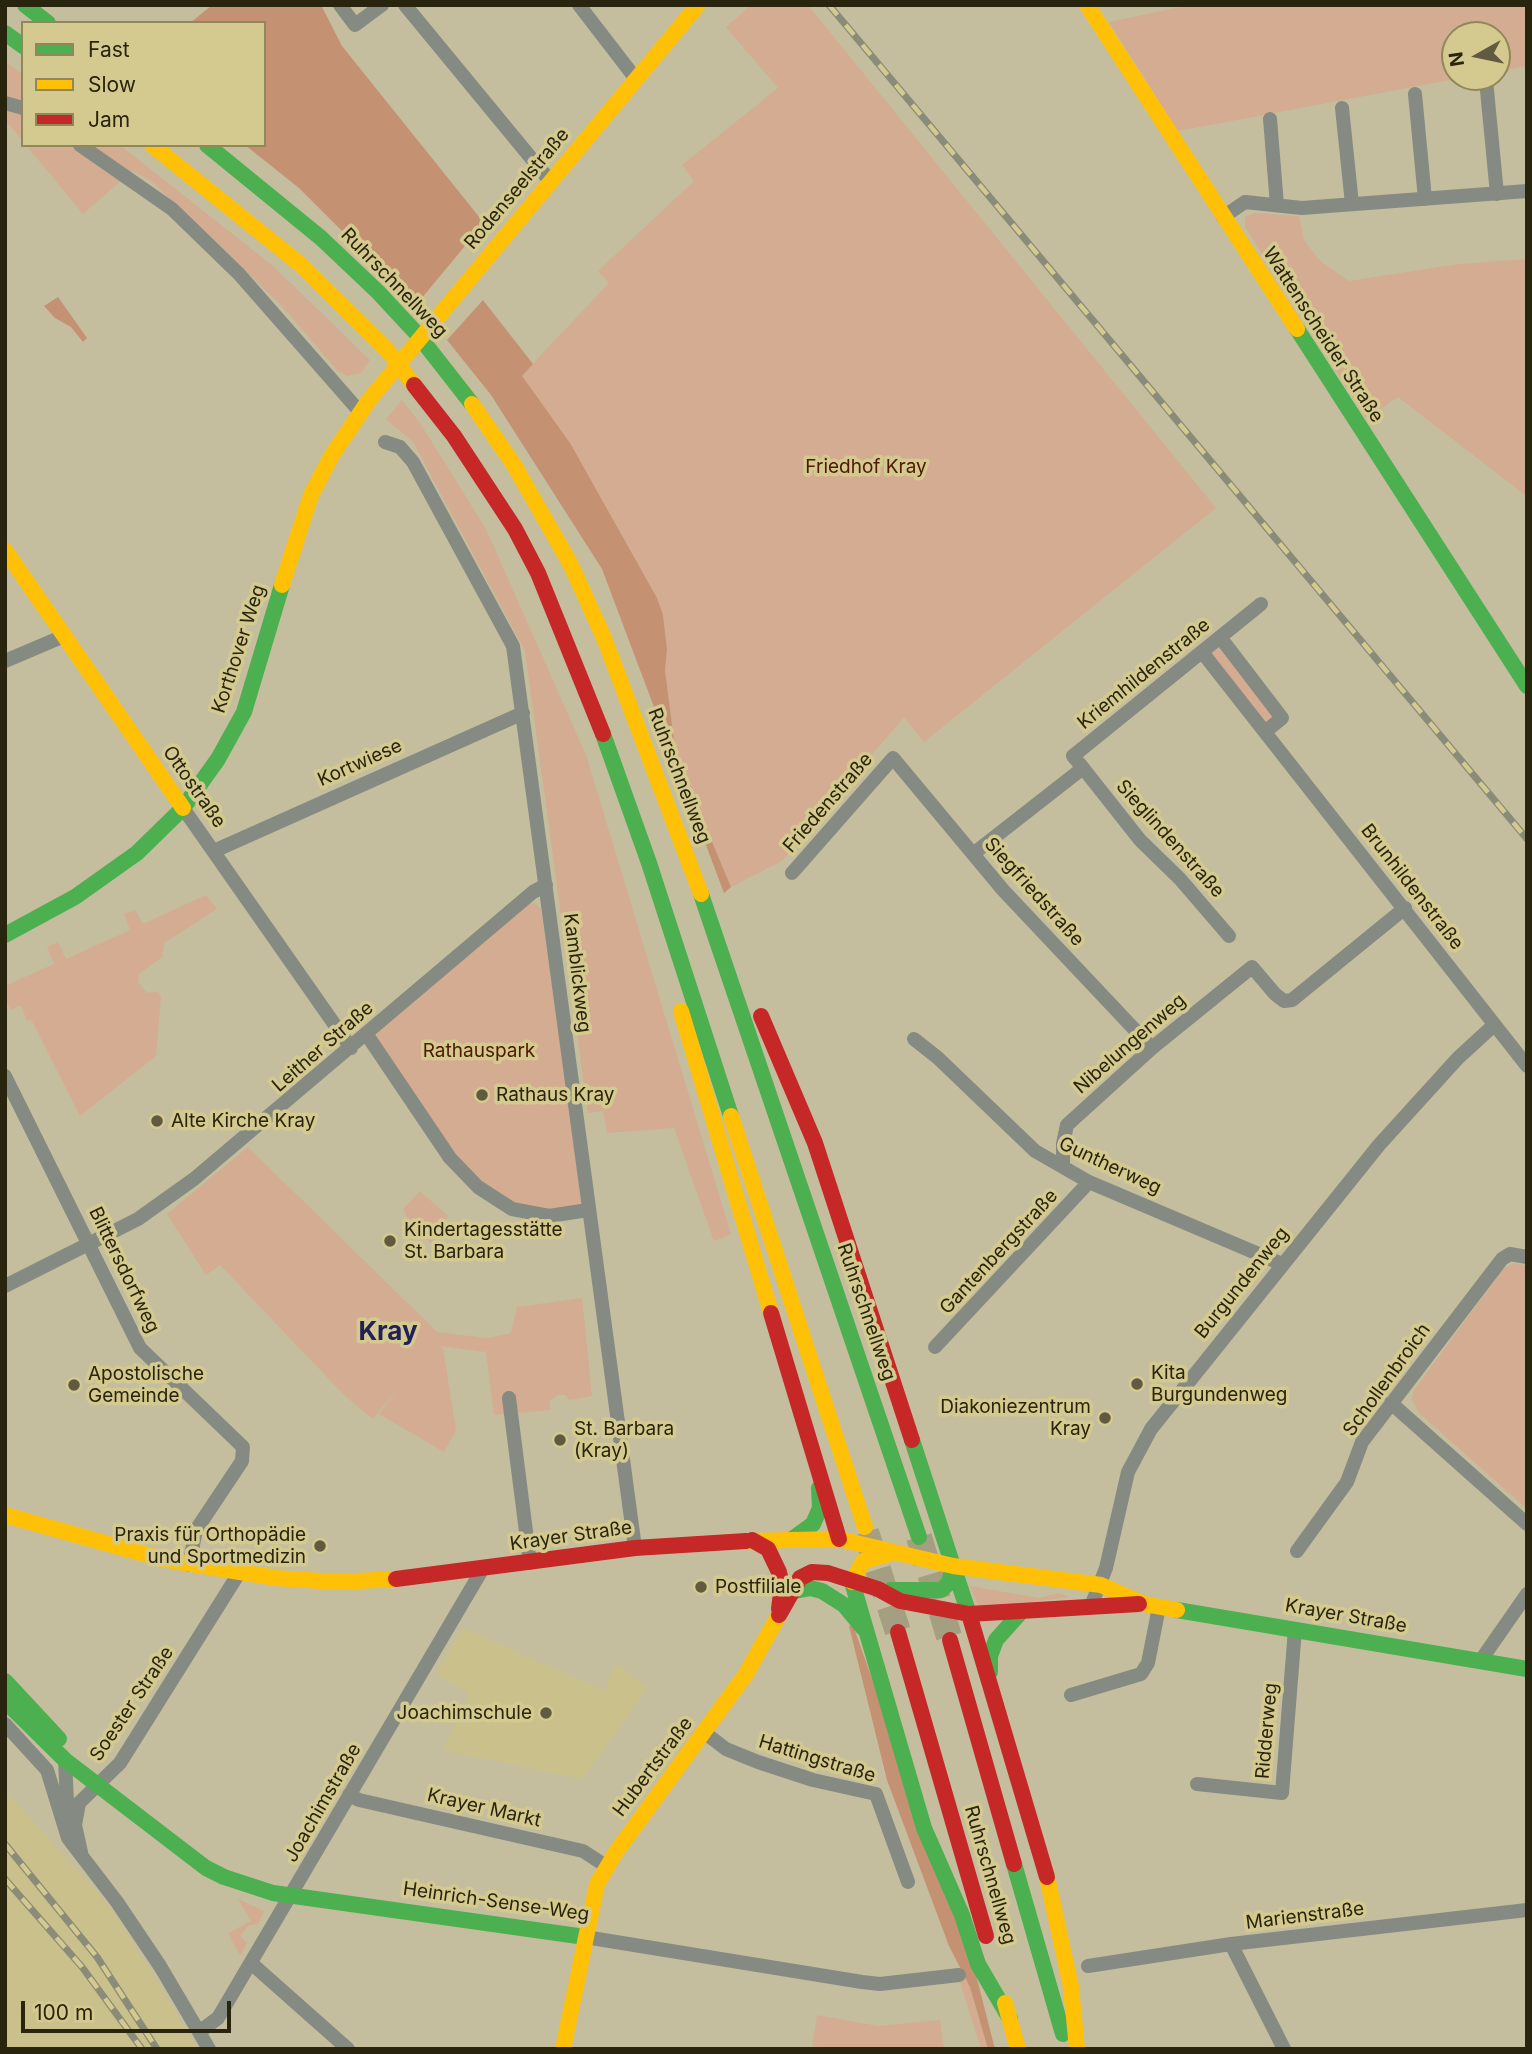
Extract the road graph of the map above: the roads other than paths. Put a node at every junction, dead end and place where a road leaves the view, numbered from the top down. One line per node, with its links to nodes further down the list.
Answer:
1 (25, 5): 8 (main road)
2 (340, 5): 3 (street)
3 (382, 5)
4 (405, 5): 19 (street)
5 (698, 5): 11 (main road, Rodenseelstraße)
6 (1087, 5): 25 (main road, Wattenscheider Straße)
7 (584, 7): 11 (street)
8 (45, 21)
9 (5, 33): 10 (main road)
10 (21, 45)
11 (636, 79): 19 (main road, Rodenseelstraße)
12 (1487, 91): 21 (street)
13 (1415, 94): 22 (street)
14 (1342, 108): 23 (street)
15 (1270, 119): 24 (street)
16 (83, 147): 26 (street)
17 (154, 147): 42 (main road)
18 (210, 147): 48 (main road, Ruhrschnellweg)
19 (550, 181): 26 (main road, Rodenseelstraße, bridge)
20 (1527, 191): 21 (street)
21 (1497, 194): 22 (street)
22 (1425, 199): 23 (street)
23 (1352, 204): 24 (street)
24 (1277, 205): 25 (street)
25 (1223, 217): 34 (main road, Wattenscheider Straße)
26 (364, 406): 39 (main road, Korthover Weg)
27 (384, 442): 35 (street, Kamblickweg)
28 (5, 550): 30 (main road, Ottostraße)
29 (1261, 604): 31 (street, Kriemhildenstraße)
30 (64, 636): 33 (street); 39 (main road, Ottostraße)
31 (1220, 638): 32 (street, Kriemhildenstraße); 36 (street)
32 (1202, 652): 36 (street, Brunhildenstraße); 38 (street, Kriemhildenstraße)
33 (5, 661)
34 (1527, 686)
35 (523, 713): 40 (street, Kortwiese); 44 (street, Kamblickweg)
36 (1266, 731): 45 (street, Brunhildenstraße)
37 (893, 758): 41 (street, Siegfriedstraße); 43 (street, Friedenstraße)
38 (1083, 768): 41 (street); 47 (street, Sieglindenstraße)
39 (183, 808): 40 (street, Ottostraße); 46 (main road, Korthover Weg)
40 (214, 850): 52 (street, Ottostraße)
41 (973, 853): 53 (street, Siegfriedstraße)
42 (649, 863): 66 (main road); 69 (main road)
43 (792, 873)
44 (546, 886): 50 (street, Leither Straße); 58 (street, Kamblickweg)
45 (1405, 908): 49 (street, Brunhildenstraße); 53 (street, Nibelungenweg)
46 (5, 934)
47 (1230, 936)
48 (719, 941): 70 (main road, Ruhrschnellweg); 79 (main road)
49 (1494, 1025): 54 (street, Brunhildenstraße); 61 (street, Burgundenweg)
50 (367, 1035): 52 (street, Leither Straße); 58 (street)
51 (914, 1039): 56 (street, Guntherweg)
52 (351, 1048): 59 (street, Leither Straße)
53 (1152, 1048): 56 (street, Nibelungenweg)
54 (1527, 1066)
55 (5, 1076): 59 (street, Blittersdorfweg)
56 (1063, 1167): 57 (street, Guntherweg)
57 (1089, 1182): 61 (street, Guntherweg); 63 (street, Gantenbergstraße)
58 (588, 1210): 74 (street, Kamblickweg)
59 (89, 1243): 62 (street, Leither Straße); 78 (street, Blittersdorfweg)
60 (1527, 1257): 65 (street, Schollenbroich)
61 (1282, 1264): 83 (street, Burgundenweg)
62 (5, 1286)
63 (935, 1347)
64 (509, 1398): 77 (street)
65 (1391, 1403): 68 (street); 75 (street, Schollenbroich)
66 (815, 1462): 71 (main road); 73 (main road)
67 (5, 1515): 78 (main road, Krayer Straße)
68 (1527, 1524)
69 (865, 1527)
70 (919, 1537)
71 (838, 1539): 73 (main road, Krayer Straße); 76 (main road, Krayer Straße); 82 (main road)
72 (752, 1540): 73 (main road, Krayer Straße); 74 (main road, Krayer Straße); 91 (main road)
73 (791, 1540)
74 (635, 1548): 77 (main road, Krayer Straße)
75 (1297, 1551)
76 (891, 1553): 79 (main road, Krayer Straße); 82 (main road)
77 (530, 1563): 80 (main road, Krayer Straße)
78 (189, 1565): 81 (main road, Krayer Straße)
79 (953, 1566): 83 (main road, Krayer Straße); 84 (main road); 90 (main road)
80 (482, 1570): 81 (main road, Krayer Straße); 107 (street, Joachimstraße)
81 (239, 1573): 105 (street, Soester Straße)
82 (852, 1581): 84 (main road, Krayer Straße); 85 (main road, Hubertstraße); 94 (main road)
83 (1101, 1585): 87 (main road, Krayer Straße); 88 (street, Burgundenweg)
84 (878, 1589): 90 (main road, Krayer Straße)
85 (793, 1591): 91 (main road, Hubertstraße); 94 (main road)
86 (1527, 1594): 96 (street)
87 (1151, 1605): 88 (main road, Krayer Straße); 92 (main road, Krayer Straße); 100 (street)
88 (1091, 1606): 89 (main road, Krayer Straße)
89 (1021, 1612): 90 (main road, Krayer Straße); 99 (main road)
90 (969, 1614): 99 (main road)
91 (777, 1620): 103 (main road, Hubertstraße)
92 (1295, 1629): 96 (main road, Krayer Straße); 106 (street, Ridderweg)
93 (898, 1632): 118 (main road, Ruhrschnellweg)
94 (868, 1635): 118 (main road)
95 (950, 1640): 124 (main road, Ruhrschnellweg)
96 (1481, 1660): 97 (main road, Krayer Straße)
97 (1527, 1669)
98 (5, 1681): 104 (main road, Heinrich-Sense-Weg)
99 (991, 1684): 125 (main road)
100 (1071, 1695)
101 (5, 1701): 104 (main road, Heinrich-Sense-Weg)
102 (5, 1724): 108 (street, Soester Straße)
103 (705, 1733): 109 (main road, Hubertstraße); 110 (street, Hattingstraße)
104 (65, 1760): 105 (main road, Heinrich-Sense-Weg); 108 (street, Soester Straße)
105 (97, 1784): 108 (street, Soester Straße); 111 (main road, Heinrich-Sense-Weg)
106 (1196, 1784)
107 (349, 1795): 109 (street, Krayer Markt); 111 (street, Joachimstraße)
108 (82, 1857): 119 (street, Soester Straße)
109 (606, 1866): 113 (main road, Hubertstraße)
110 (908, 1882)
111 (291, 1895): 113 (main road, Heinrich-Sense-Weg); 115 (street, Joachimstraße)
112 (1527, 1910): 114 (street, Marienstraße)
113 (585, 1937): 117 (street, Heinrich-Sense-Weg); 122 (main road, Hubertstraße)
114 (1231, 1944): 116 (street, Marienstraße); 126 (street)
115 (251, 1963): 119 (street, Joachimstraße); 121 (street)
116 (1088, 1966)
117 (959, 1975)
118 (1010, 2019): 123 (main road, Ruhrschnellweg)
119 (199, 2032): 120 (street)
120 (209, 2049)
121 (348, 2049)
122 (563, 2049)
123 (1018, 2049)
124 (1067, 2049)
125 (1077, 2049)
126 (1284, 2049)

